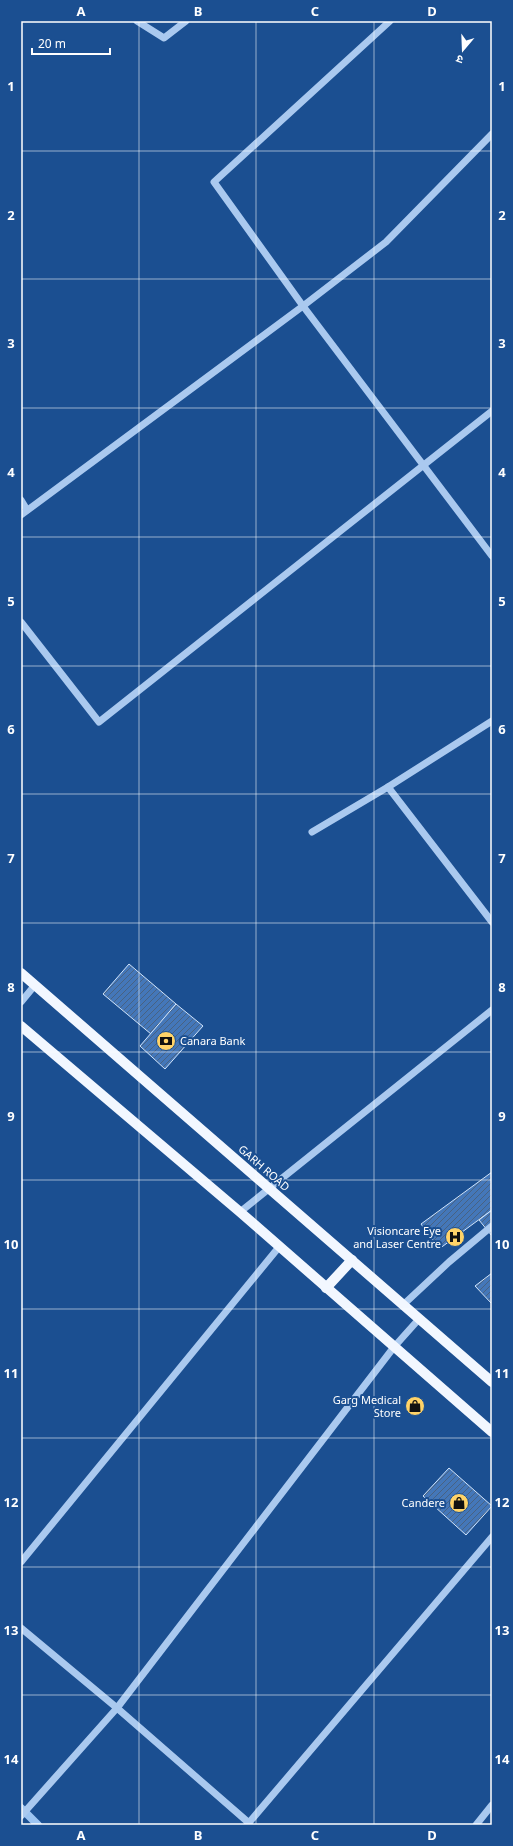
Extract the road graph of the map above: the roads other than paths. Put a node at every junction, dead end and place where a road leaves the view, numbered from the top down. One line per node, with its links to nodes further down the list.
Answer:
1 (137, 21): 2 (street)
2 (186, 21)
3 (390, 21): 5 (street)
4 (492, 134): 5 (street)
5 (303, 306): 7 (street); 9 (street)
6 (492, 411): 7 (street)
7 (423, 465): 11 (street); 12 (street)
8 (21, 500): 9 (street)
9 (27, 510): 10 (street)
10 (21, 515)
11 (492, 556)
12 (21, 622)
13 (492, 721): 14 (street)
14 (388, 787): 15 (street); 16 (street)
15 (312, 832)
16 (492, 922)
17 (21, 973): 18 (main road, GARH ROAD)
18 (35, 986): 19 (street); 22 (main road, GARH ROAD)
19 (21, 1002)
20 (492, 1010): 22 (street)
21 (21, 1026): 23 (main road)
22 (269, 1188): 23 (street); 26 (main road, GARH ROAD)
23 (240, 1212): 25 (main road)
24 (492, 1226): 28 (street)
25 (279, 1247): 27 (main road); 34 (street)
26 (352, 1260): 27 (main road); 28 (main road, GARH ROAD)
27 (326, 1288): 30 (main road)
28 (403, 1305): 29 (main road, GARH ROAD)
29 (419, 1319): 30 (street); 31 (main road, GARH ROAD)
30 (394, 1347): 32 (main road); 36 (street)
31 (492, 1382)
32 (492, 1432)
33 (492, 1537): 39 (street)
34 (21, 1562)
35 (21, 1628): 36 (street)
36 (117, 1708): 38 (street); 39 (street)
37 (492, 1805): 40 (street)
38 (21, 1816)
39 (248, 1824)
40 (476, 1825)

